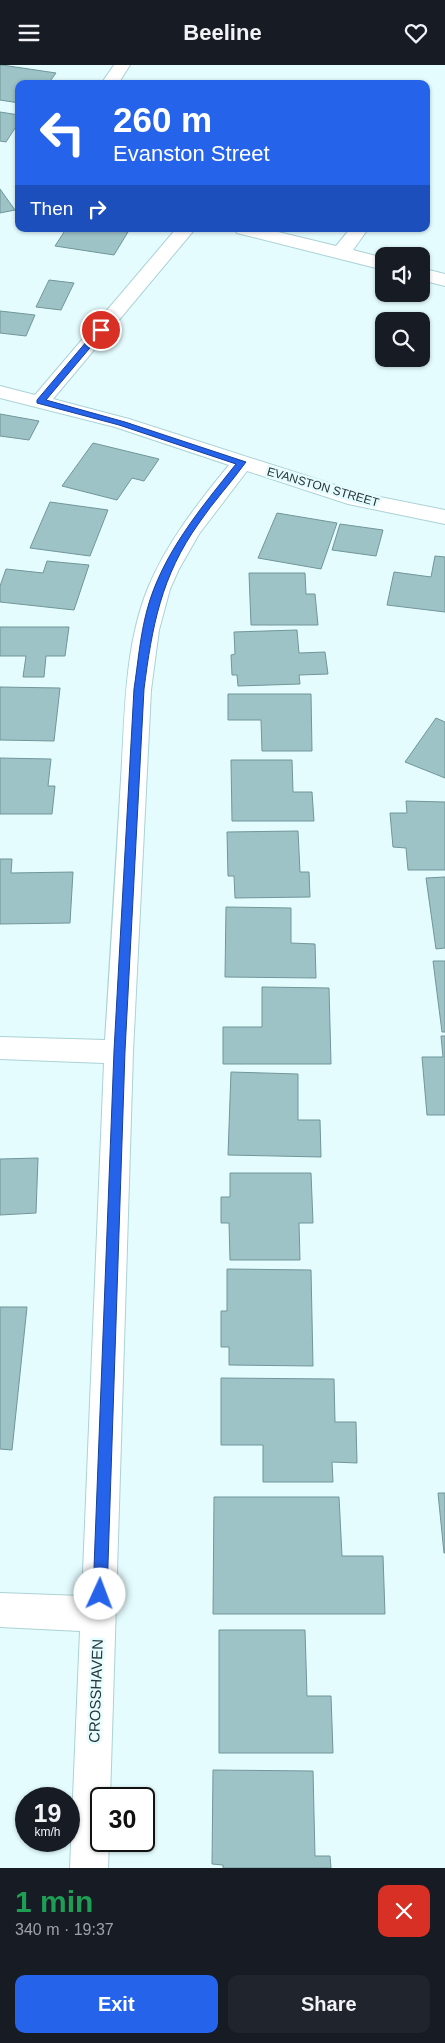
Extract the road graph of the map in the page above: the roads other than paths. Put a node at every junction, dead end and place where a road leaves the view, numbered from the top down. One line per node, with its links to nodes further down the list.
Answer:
1 (122, 65): 2 (street)
2 (112, 80)
3 (183, 232): 11 (street)
4 (256, 232): 6 (street)
5 (357, 232): 6 (street)
6 (341, 253): 7 (street)
7 (375, 262)
8 (430, 276): 9 (street)
9 (445, 280)
10 (0, 392): 11 (street, EVANSTON STREET)
11 (40, 402): 12 (street, EVANSTON STREET)
12 (242, 462): 13 (street, EVANSTON STREET); 15 (street, CROSSHAVEN)
13 (445, 517)
14 (0, 1049): 15 (street)
15 (120, 1051): 17 (street, CROSSHAVEN)
16 (0, 1610): 17 (street)
17 (100, 1614): 18 (street, CROSSHAVEN)
18 (89, 1868)

